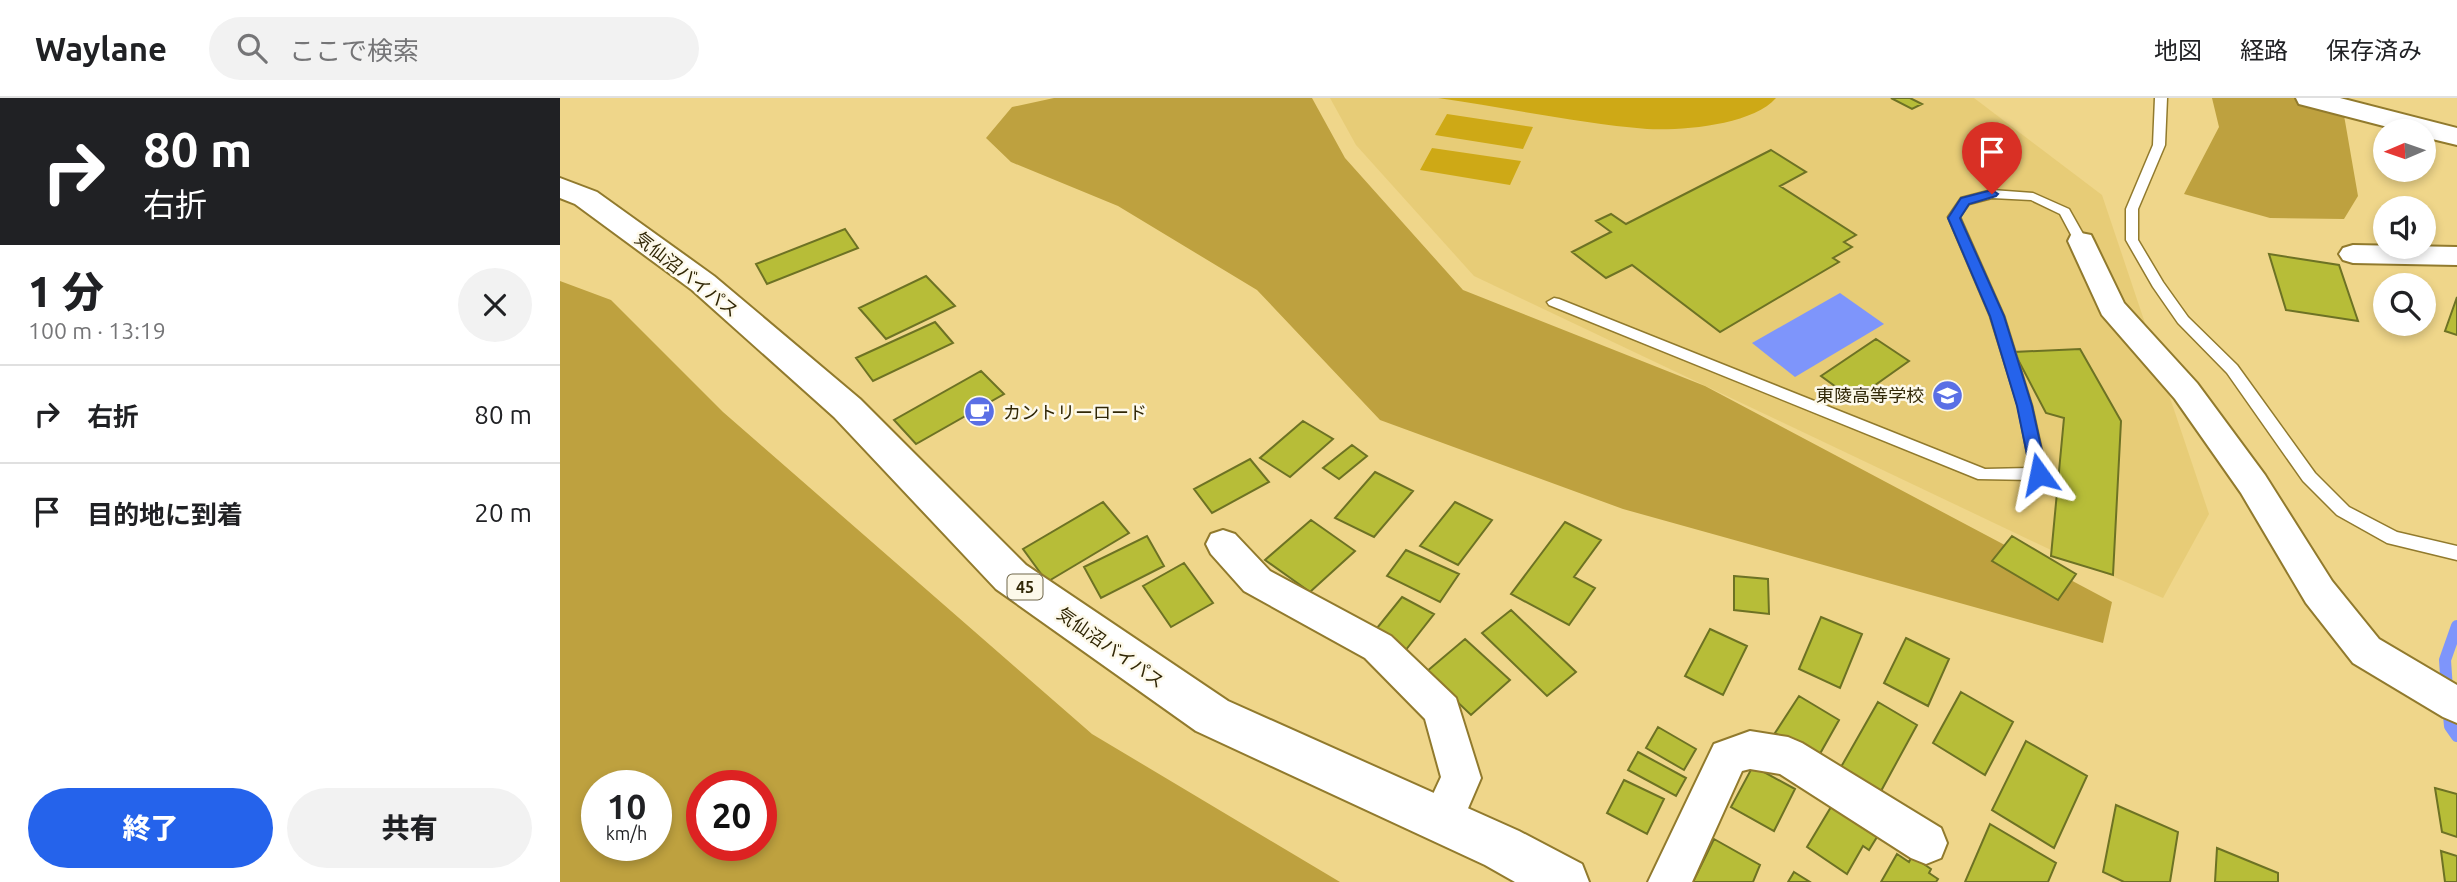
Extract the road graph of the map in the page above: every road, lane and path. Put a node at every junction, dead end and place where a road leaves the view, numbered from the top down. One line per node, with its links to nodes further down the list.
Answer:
1 (2161, 98): 12 (lane)
2 (2309, 98): 5 (highway)
3 (2352, 98): 4 (highway)
4 (2457, 125)
5 (2457, 137)
6 (560, 187): 14 (highway, 気仙沼バイパス / 45)
7 (2081, 241): 10 (lane); 13 (street)
8 (2353, 254): 9 (street)
9 (2457, 257)
10 (1555, 302)
11 (1223, 544): 14 (street)
12 (2457, 553)
13 (2457, 705)
14 (1442, 820): 16 (highway, 気仙沼バイパス / 45)
15 (1926, 843): 17 (street)
16 (1564, 882)
17 (1670, 882)

